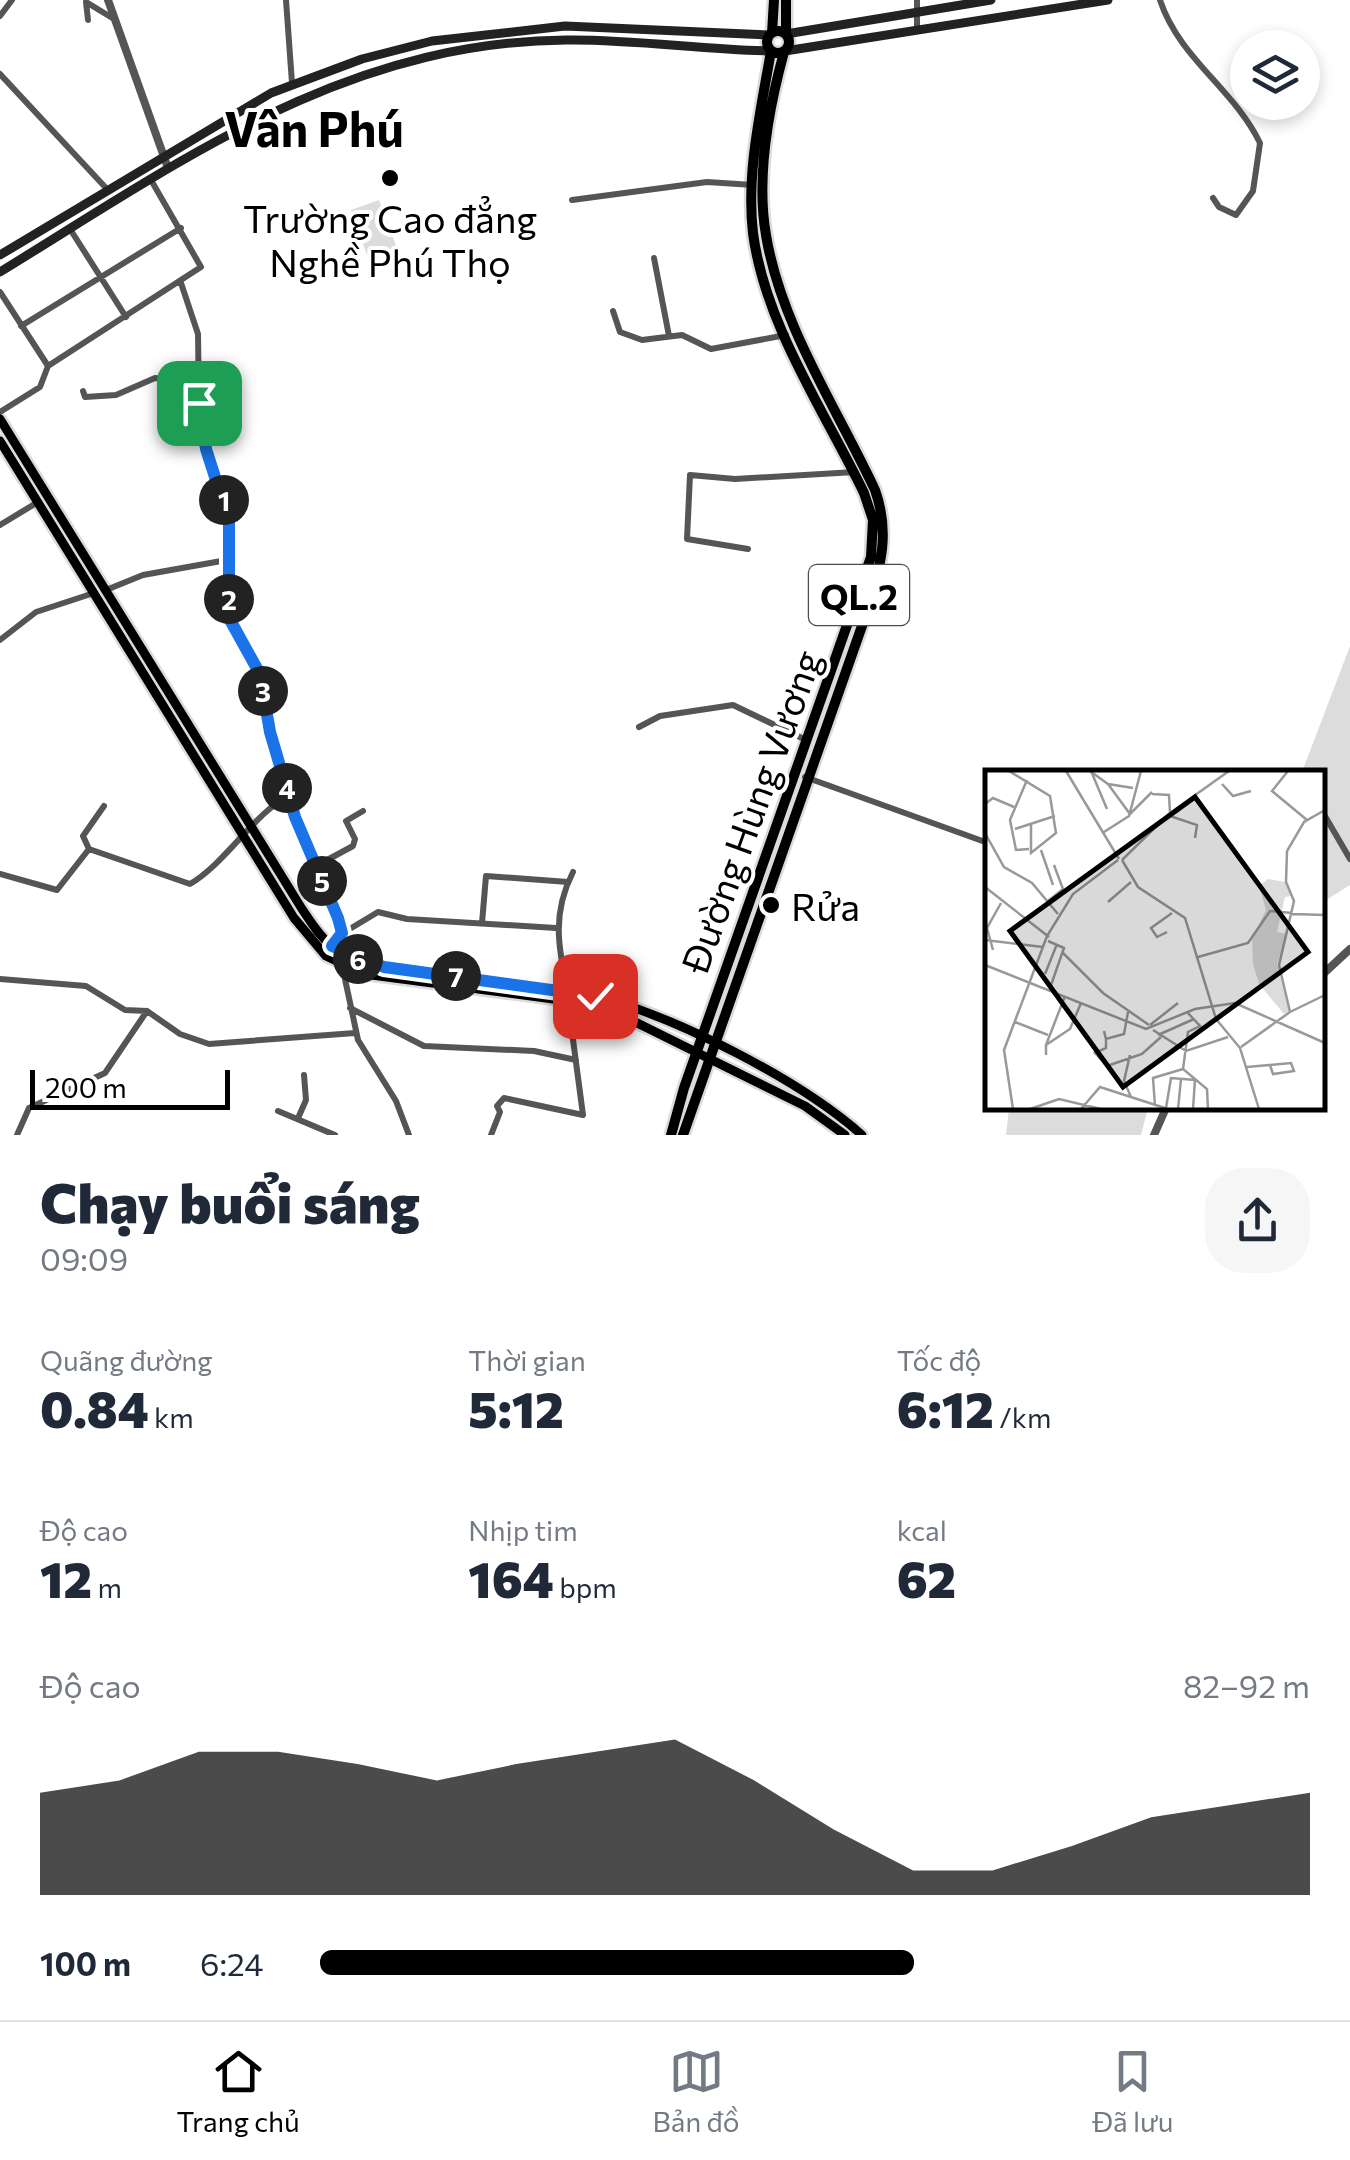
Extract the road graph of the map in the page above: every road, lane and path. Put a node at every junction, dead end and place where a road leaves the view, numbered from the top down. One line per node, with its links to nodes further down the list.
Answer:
1 (12, 0): 11 (street)
2 (108, 0): 13 (street)
3 (286, 0): 20 (street)
4 (774, 0): 15 (highway, QL.2)
5 (786, 0): 16 (highway, QL.2)
6 (916, 0): 10 (street)
7 (988, 0): 10 (main road)
8 (1108, 0): 14 (main road)
9 (1160, 0): 28 (street)
10 (917, 14): 14 (street); 16 (main road)
11 (0, 16)
12 (88, 20): 13 (street)
13 (114, 20): 23 (street)
14 (917, 31): 18 (main road)
15 (770, 34): 16 (highway); 17 (highway, QL.2); 20 (main road)
16 (786, 34): 18 (highway, QL.2)
17 (770, 51): 18 (highway); 22 (main road); 26 (highway, Đường Hùng Vương / QL.2)
18 (785, 52): 49 (highway, Đường Hùng Vương / QL.2)
19 (0, 74): 27 (street)
20 (292, 84): 21 (main road)
21 (271, 93): 22 (main road); 23 (main road)
22 (279, 106): 24 (main road)
23 (162, 154): 24 (street); 27 (main road)
24 (168, 168): 25 (main road)
25 (150, 179): 30 (street); 31 (main road)
26 (753, 185): 29 (street); 41 (highway, Đường Hùng Vương / QL.2)
27 (106, 188): 32 (main road)
28 (1213, 198)
29 (572, 200)
30 (181, 228): 35 (street); 36 (street)
31 (70, 229): 34 (main road); 35 (street)
32 (0, 255)
33 (654, 258): 42 (street)
34 (0, 272)
35 (101, 276): 39 (street); 40 (street)
36 (181, 282): 39 (street); 44 (street)
37 (0, 292): 40 (street)
38 (614, 312): 42 (street)
39 (126, 317): 43 (street)
40 (21, 326): 43 (street)
41 (786, 335): 42 (street); 48 (highway, Đường Hùng Vương / QL.2)
42 (669, 336)
43 (48, 366): 46 (street)
44 (198, 384): 45 (street); 53 (street)
45 (83, 391)
46 (0, 416): 54 (main road)
47 (0, 441): 50 (main road)
48 (854, 472): 49 (street); 52 (street); 57 (highway, Đường Hùng Vương / QL.2)
49 (866, 472): 59 (highway, Đường Hùng Vương / QL.2)
50 (38, 502): 51 (street); 54 (main road)
51 (0, 525)
52 (748, 548)
53 (227, 560): 54 (street); 60 (street)
54 (100, 591): 55 (street); 64 (main road)
55 (0, 640)
56 (639, 728): 57 (street)
57 (806, 740): 58 (highway, Đường Hùng Vương / QL.2)
58 (794, 774): 59 (street); 85 (highway, Đường Hùng Vương / QL.2)
59 (807, 778): 65 (street); 85 (highway, Đường Hùng Vương / QL.2)
60 (289, 796): 64 (street); 68 (street)
61 (104, 806): 66 (street)
62 (363, 810): 68 (street)
63 (1325, 816): 67 (street)
64 (250, 832): 66 (street); 75 (main road); 77 (main road)
65 (985, 842)
66 (89, 849): 70 (street)
67 (1350, 859)
68 (316, 866): 74 (street)
69 (573, 872): 71 (street)
70 (0, 874)
71 (568, 882): 72 (street); 73 (street)
72 (482, 923): 73 (street); 74 (street)
73 (556, 928): 81 (street)
74 (342, 933): 75 (street)
75 (332, 946): 80 (main road)
76 (1350, 949): 78 (street)
77 (342, 965): 80 (main road); 82 (street)
78 (1325, 972)
79 (0, 979): 83 (street)
80 (495, 986): 81 (main road)
81 (577, 997): 85 (main road); 86 (main road); 87 (street)
82 (350, 1008): 84 (street); 87 (street)
83 (147, 1011): 84 (street); 92 (street)
84 (355, 1033): 94 (street)
85 (707, 1042): 86 (highway, Đường Hùng Vương / QL.2); 99 (main road)
86 (702, 1055): 96 (highway, Đường Hùng Vương / QL.2); 97 (highway, Đường Hùng Vương / QL.2); 98 (main road)
87 (576, 1060): 95 (street)
88 (304, 1075): 91 (street)
89 (1165, 1110): 100 (street)
90 (278, 1111): 91 (street)
91 (299, 1116): 93 (street)
92 (17, 1135)
93 (335, 1135)
94 (409, 1135)
95 (491, 1135)
96 (671, 1135)
97 (683, 1135)
98 (844, 1135)
99 (862, 1135)
100 (1154, 1135)

